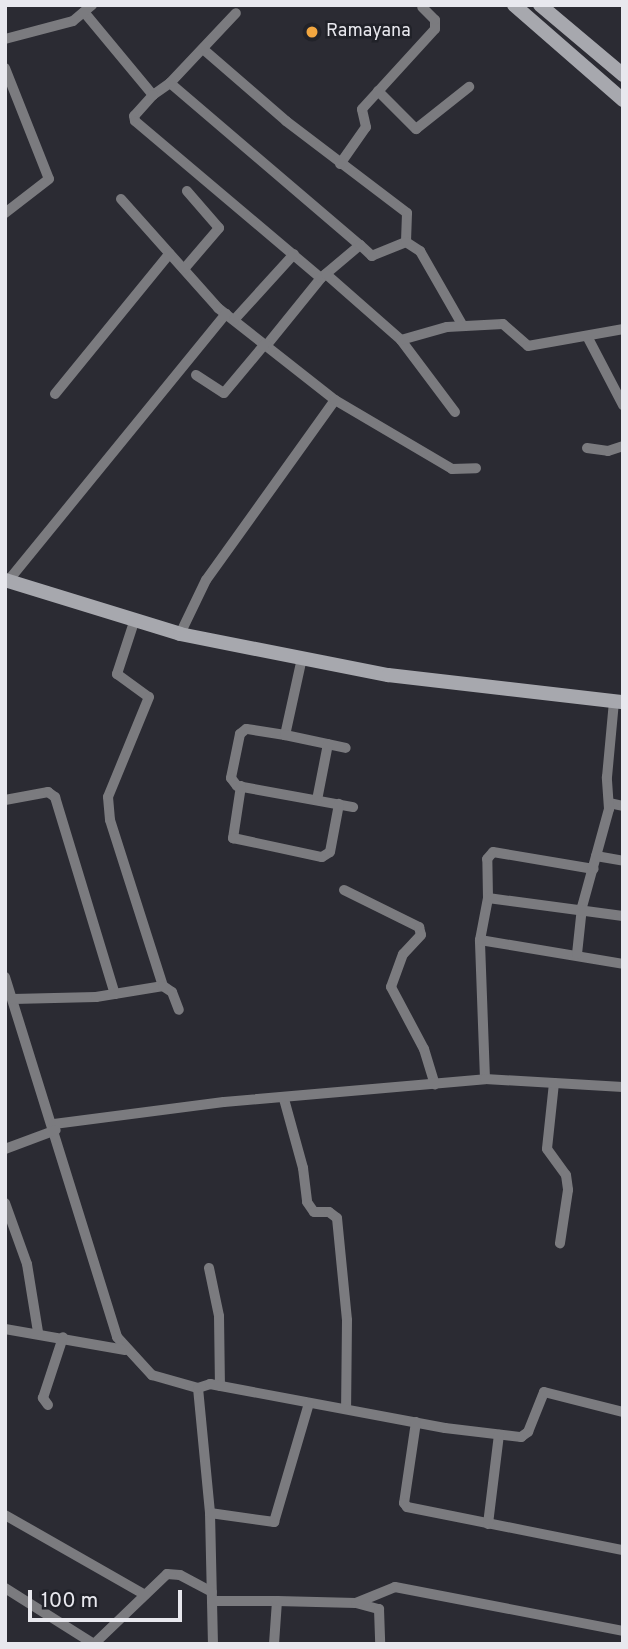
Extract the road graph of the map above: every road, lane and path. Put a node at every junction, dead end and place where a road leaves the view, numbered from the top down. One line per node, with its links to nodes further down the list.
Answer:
1 (514, 5): 14 (main road)
2 (540, 5): 9 (main road)
3 (422, 7): 12 (street)
4 (88, 9): 6 (street); 13 (street)
5 (236, 13): 7 (street)
6 (5, 39)
7 (202, 49): 10 (street); 15 (street)
8 (5, 68): 18 (street)
9 (623, 75)
10 (170, 83): 13 (street); 20 (street)
11 (469, 87): 12 (street)
12 (379, 91): 15 (street)
13 (153, 95): 22 (street)
14 (623, 100)
15 (340, 164): 19 (street)
16 (187, 191): 23 (street)
17 (121, 199): 21 (street)
18 (5, 213)
19 (406, 242): 20 (street); 26 (street)
20 (360, 245): 24 (street)
21 (169, 254): 23 (street); 32 (street)
22 (294, 254): 24 (street); 25 (street)
23 (184, 269): 25 (street)
24 (324, 276): 29 (street); 30 (street)
25 (230, 317): 30 (street); 39 (street)
26 (463, 326): 28 (street); 29 (street)
27 (623, 329): 28 (street)
28 (588, 338): 34 (street)
29 (401, 340): 35 (street)
30 (265, 345): 31 (street); 33 (street)
31 (196, 375)
32 (55, 394)
33 (335, 400): 38 (street); 41 (street)
34 (623, 405)
35 (455, 412)
36 (623, 446): 37 (street)
37 (587, 449)
38 (477, 468)
39 (7, 581): 40 (main road)
40 (134, 622): 41 (main road); 65 (street)
41 (180, 634): 42 (main road)
42 (302, 657): 43 (main road); 44 (street)
43 (619, 701): 50 (street)
44 (285, 735): 45 (street); 47 (street)
45 (328, 744): 46 (street); 49 (street)
46 (346, 747)
47 (241, 786): 49 (street); 51 (street)
48 (5, 800): 66 (street)
49 (317, 800): 51 (street)
50 (609, 803): 52 (street); 54 (street)
51 (339, 804): 53 (street)
52 (623, 806)
53 (353, 807)
54 (596, 856): 55 (street); 56 (street)
55 (623, 861)
56 (594, 869): 58 (street); 59 (street)
57 (344, 890): 71 (street)
58 (488, 898): 59 (street); 61 (street)
59 (582, 907): 60 (street); 62 (street)
60 (623, 916)
61 (480, 940): 62 (street); 69 (street)
62 (577, 954): 63 (street)
63 (623, 964)
64 (5, 977): 67 (street)
65 (163, 986): 66 (street); 68 (street)
66 (115, 994): 67 (street)
67 (13, 999): 74 (street)
68 (179, 1010)
69 (485, 1079): 70 (street); 71 (street)
70 (554, 1083): 72 (street); 77 (street)
71 (435, 1084): 73 (street)
72 (623, 1087)
73 (284, 1099): 74 (street); 87 (street)
74 (55, 1127): 75 (street); 82 (street)
75 (5, 1149)
76 (5, 1203): 80 (street)
77 (559, 1243)
78 (209, 1268): 83 (street)
79 (6, 1330): 80 (street)
80 (38, 1332): 81 (street)
81 (63, 1337): 82 (street); 86 (street)
82 (125, 1350): 84 (street)
83 (220, 1386): 84 (street); 85 (street)
84 (198, 1388): 91 (street)
85 (309, 1403): 87 (street); 91 (street)
86 (48, 1405)
87 (346, 1409): 89 (street)
88 (623, 1412): 90 (street)
89 (416, 1422): 90 (street); 93 (street)
90 (499, 1435): 93 (street)
91 (210, 1513): 97 (street)
92 (5, 1515): 96 (street)
93 (488, 1524): 94 (street)
94 (623, 1550)
95 (5, 1588): 101 (street)
96 (145, 1595): 97 (street); 101 (street)
97 (212, 1596): 98 (street); 102 (street)
98 (277, 1601): 99 (street); 103 (street)
99 (356, 1602): 100 (street); 104 (street)
100 (623, 1631)
101 (94, 1644)
102 (213, 1644)
103 (274, 1644)
104 (380, 1644)

